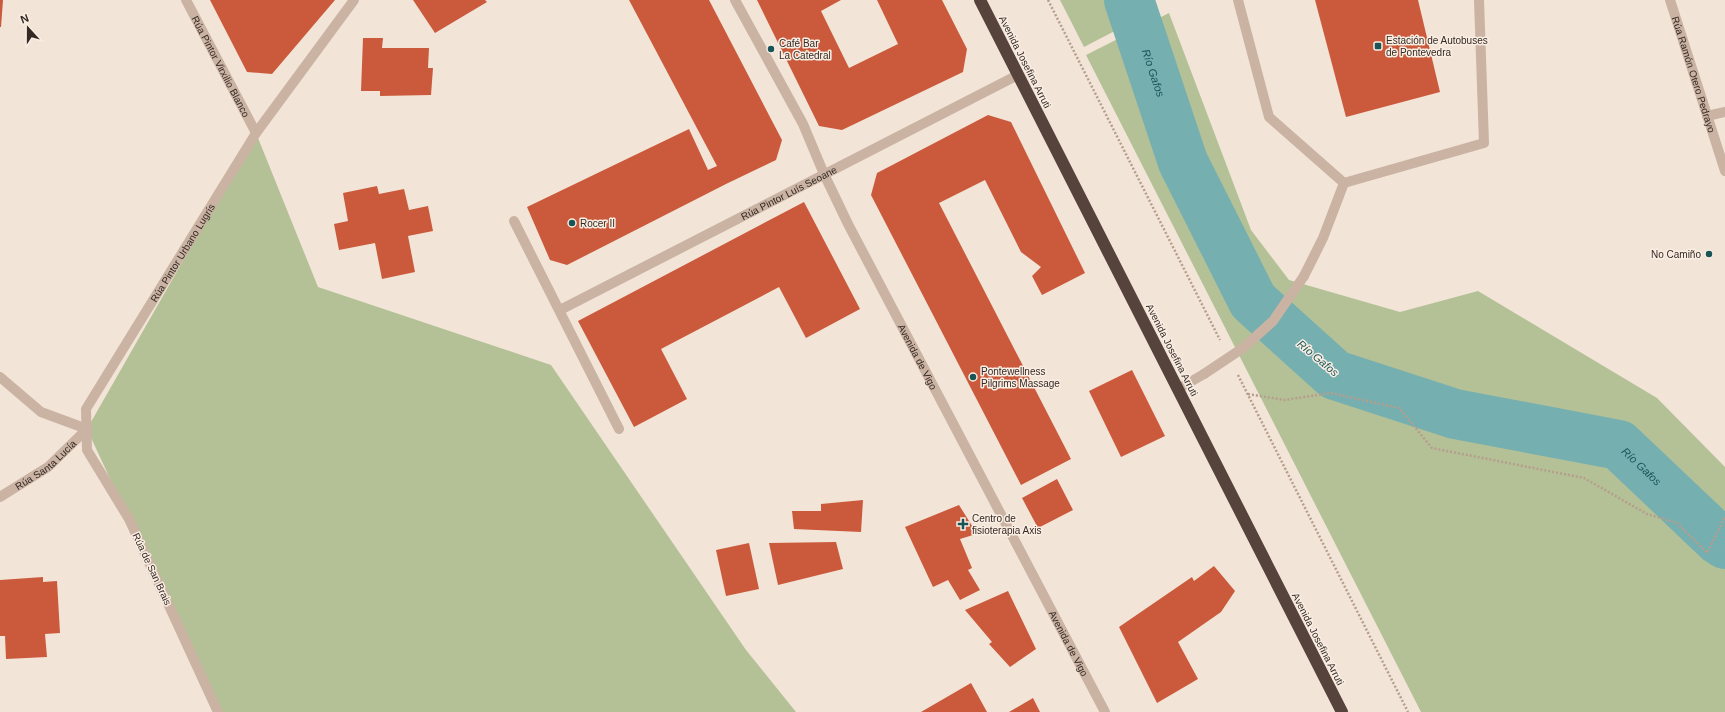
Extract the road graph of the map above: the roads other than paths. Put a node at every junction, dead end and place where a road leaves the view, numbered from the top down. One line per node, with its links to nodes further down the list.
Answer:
1 (186, 0): 11 (street, Rúa Pintor Virxilio Blanco)
2 (354, 0): 11 (street, Rúa Pintor Urbano Lugrís)
3 (735, 0): 13 (street, Avenida de Vigo)
4 (980, 0): 8 (highway, Avenida Josefina Arruti)
5 (1238, 0): 14 (street)
6 (1479, 0): 14 (street)
7 (1670, 0): 10 (street, Rúa Ramón Otero Pedrayo)
8 (1018, 75): 13 (street, Rúa Pintor Luís Seoane); 18 (highway, Avenida Josefina Arruti)
9 (1725, 112): 10 (street)
10 (1707, 116): 12 (street, Rúa Ramón Otero Pedrayo)
11 (256, 133): 19 (street, Rúa Pintor Urbano Lugrís)
12 (1725, 171)
13 (824, 174): 16 (street, Rúa Pintor Luís Seoane); 23 (street, Avenida de Vigo)
14 (1344, 183): 18 (street, bridge)
15 (514, 221): 16 (street)
16 (560, 310): 20 (street)
17 (0, 377): 19 (street)
18 (1178, 389): 24 (highway, Avenida Josefina Arruti)
19 (87, 429): 21 (street, Rúa Santa Lucía); 22 (street, Rúa de San Brais)
20 (619, 429)
21 (0, 497)
22 (218, 712)
23 (1105, 712)
24 (1342, 712)

